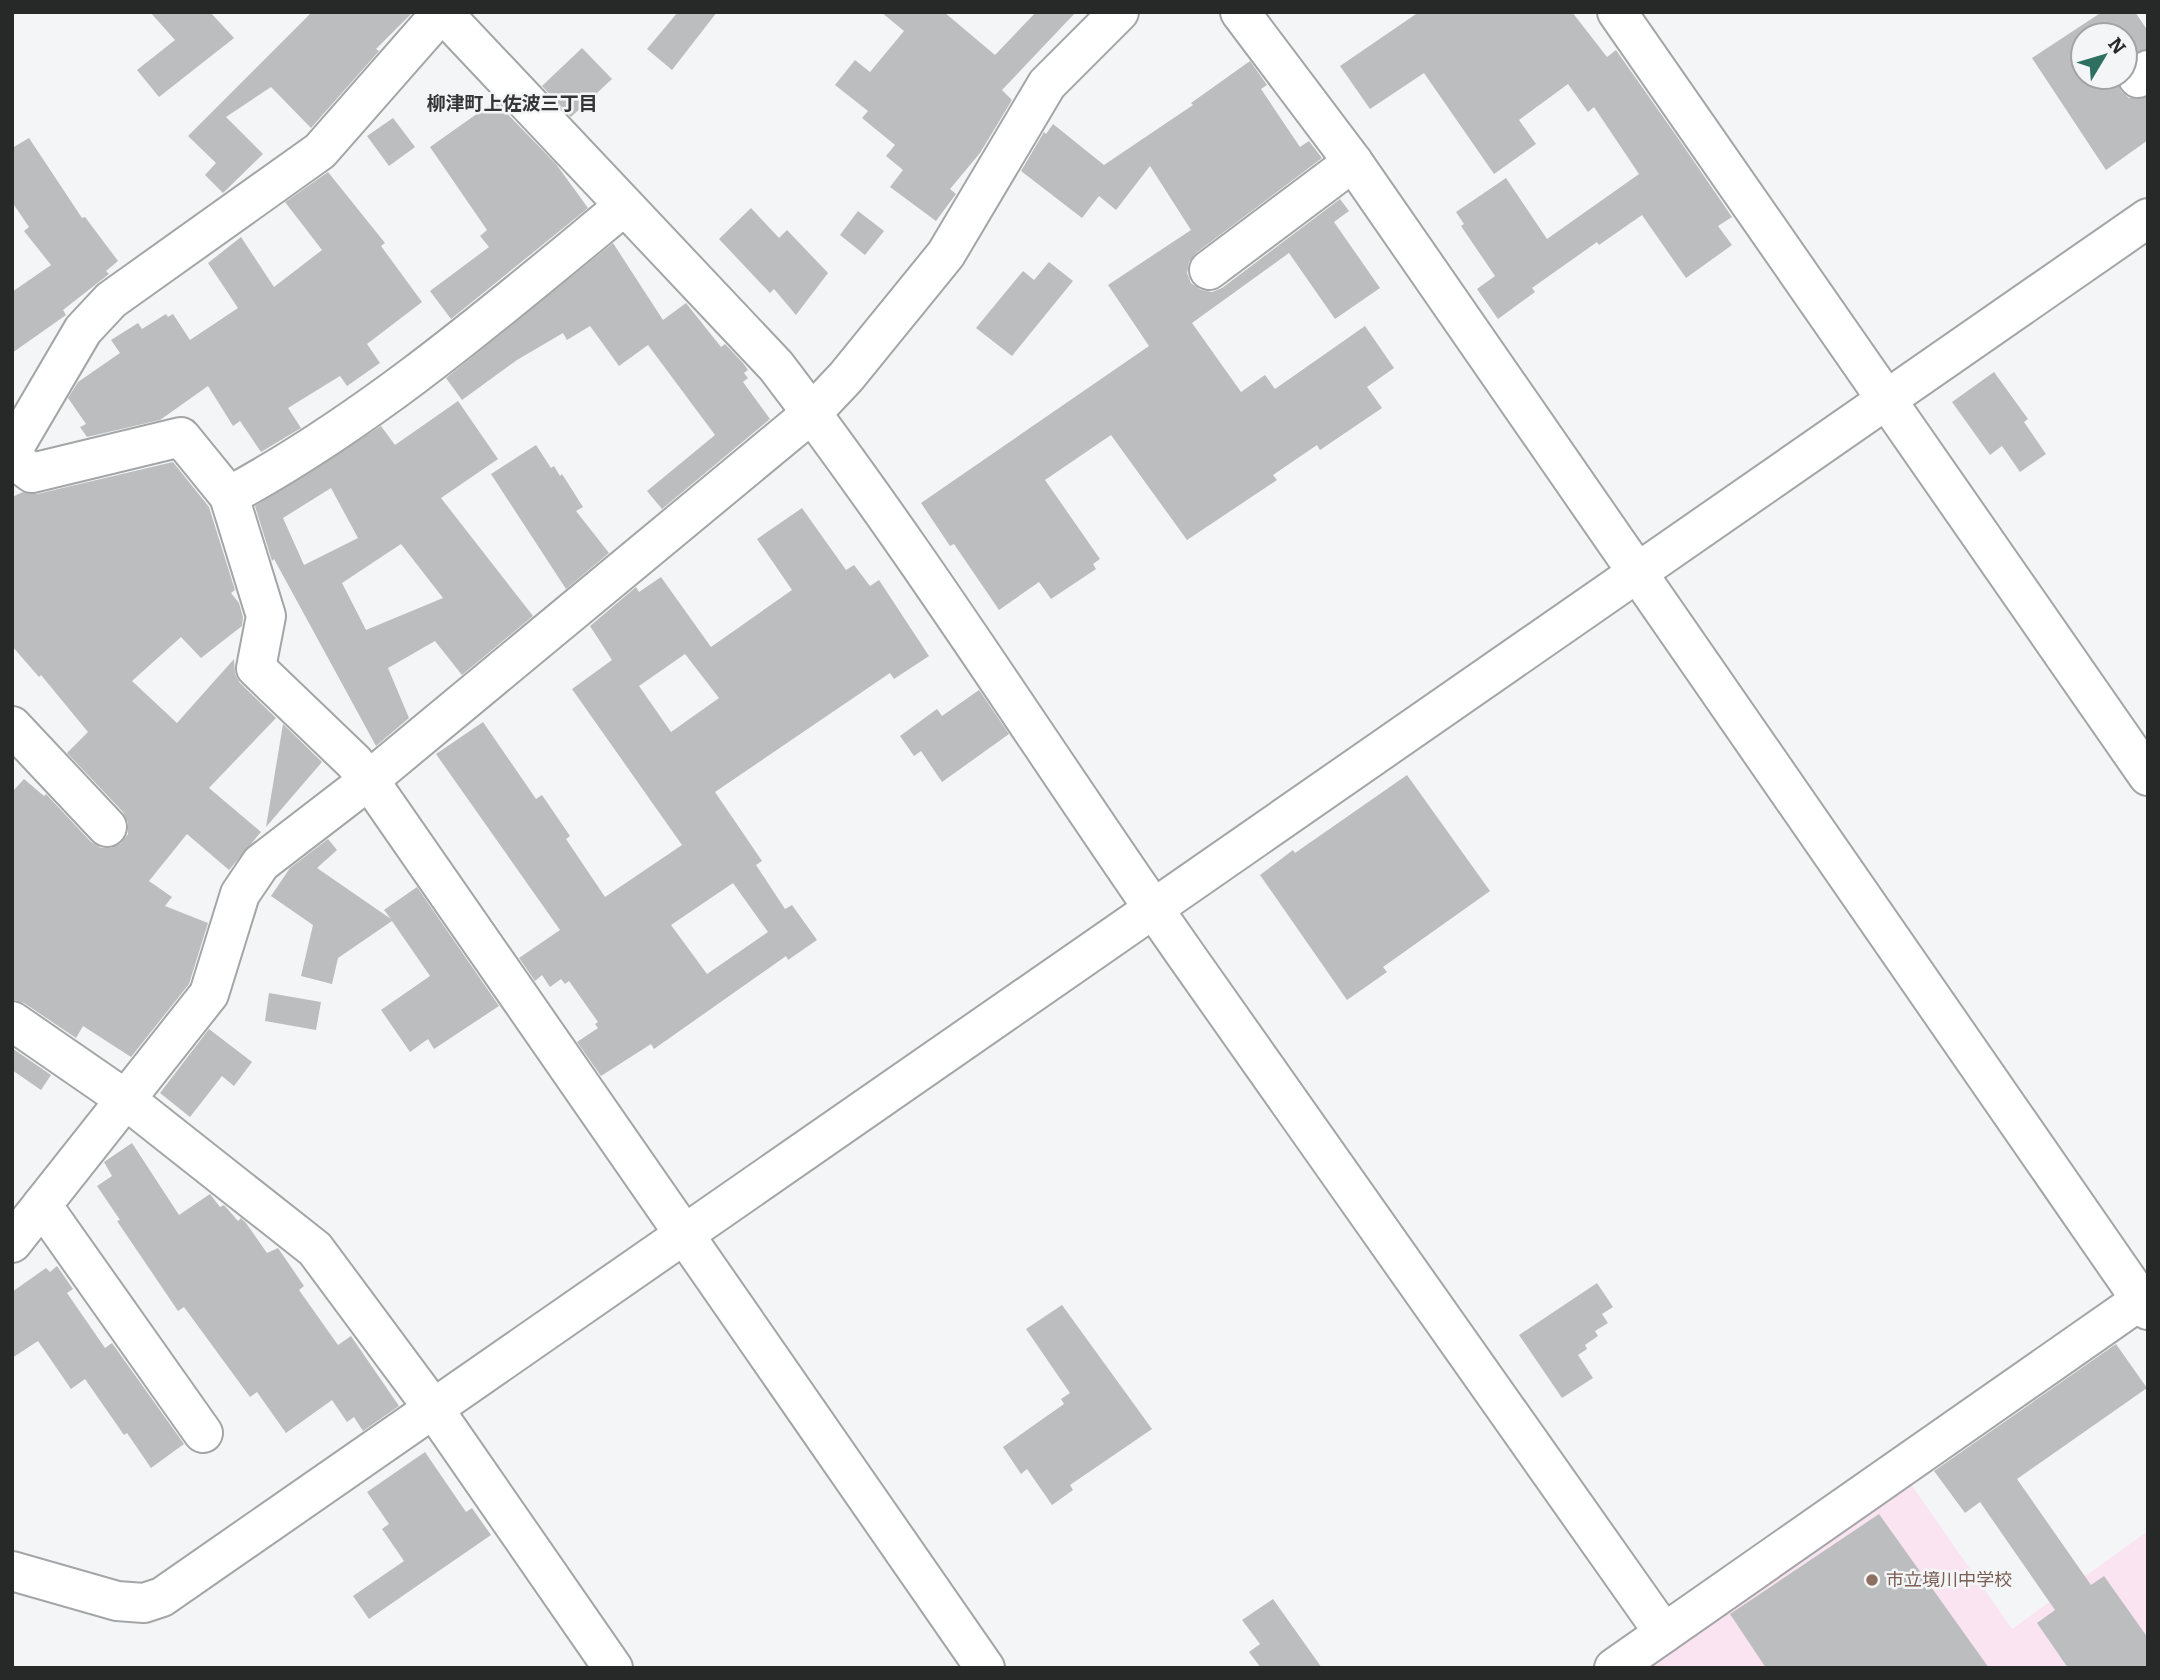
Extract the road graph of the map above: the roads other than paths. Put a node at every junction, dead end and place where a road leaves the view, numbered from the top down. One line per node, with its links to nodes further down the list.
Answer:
1 (442, 12): 6 (street); 11 (street)
2 (1119, 12): 10 (street)
3 (1240, 12): 5 (street)
4 (1617, 12): 9 (street)
5 (1353, 162): 8 (street); 14 (street)
6 (623, 207): 10 (street); 13 (street)
7 (2148, 218): 9 (street)
8 (1209, 270)
9 (1887, 398): 14 (street); 16 (street)
10 (812, 413): 17 (street); 19 (street)
11 (12, 451)
12 (12, 458): 13 (street)
13 (229, 496): 17 (street)
14 (1635, 572): 19 (street); 25 (street)
15 (12, 726): 18 (street)
16 (2148, 776)
17 (369, 780): 21 (street); 23 (street)
18 (107, 827)
19 (1153, 908): 23 (street); 29 (street)
20 (12, 1021): 21 (street)
21 (125, 1099): 22 (street); 26 (street)
22 (42, 1205): 24 (street); 27 (street)
23 (682, 1236): 26 (street); 31 (street)
24 (12, 1243)
25 (2145, 1302): 29 (street)
26 (433, 1408): 28 (street); 30 (street)
27 (203, 1433)
28 (12, 1571)
29 (1664, 1633): 32 (street)
30 (613, 1668)
31 (985, 1668)
32 (1614, 1668)

